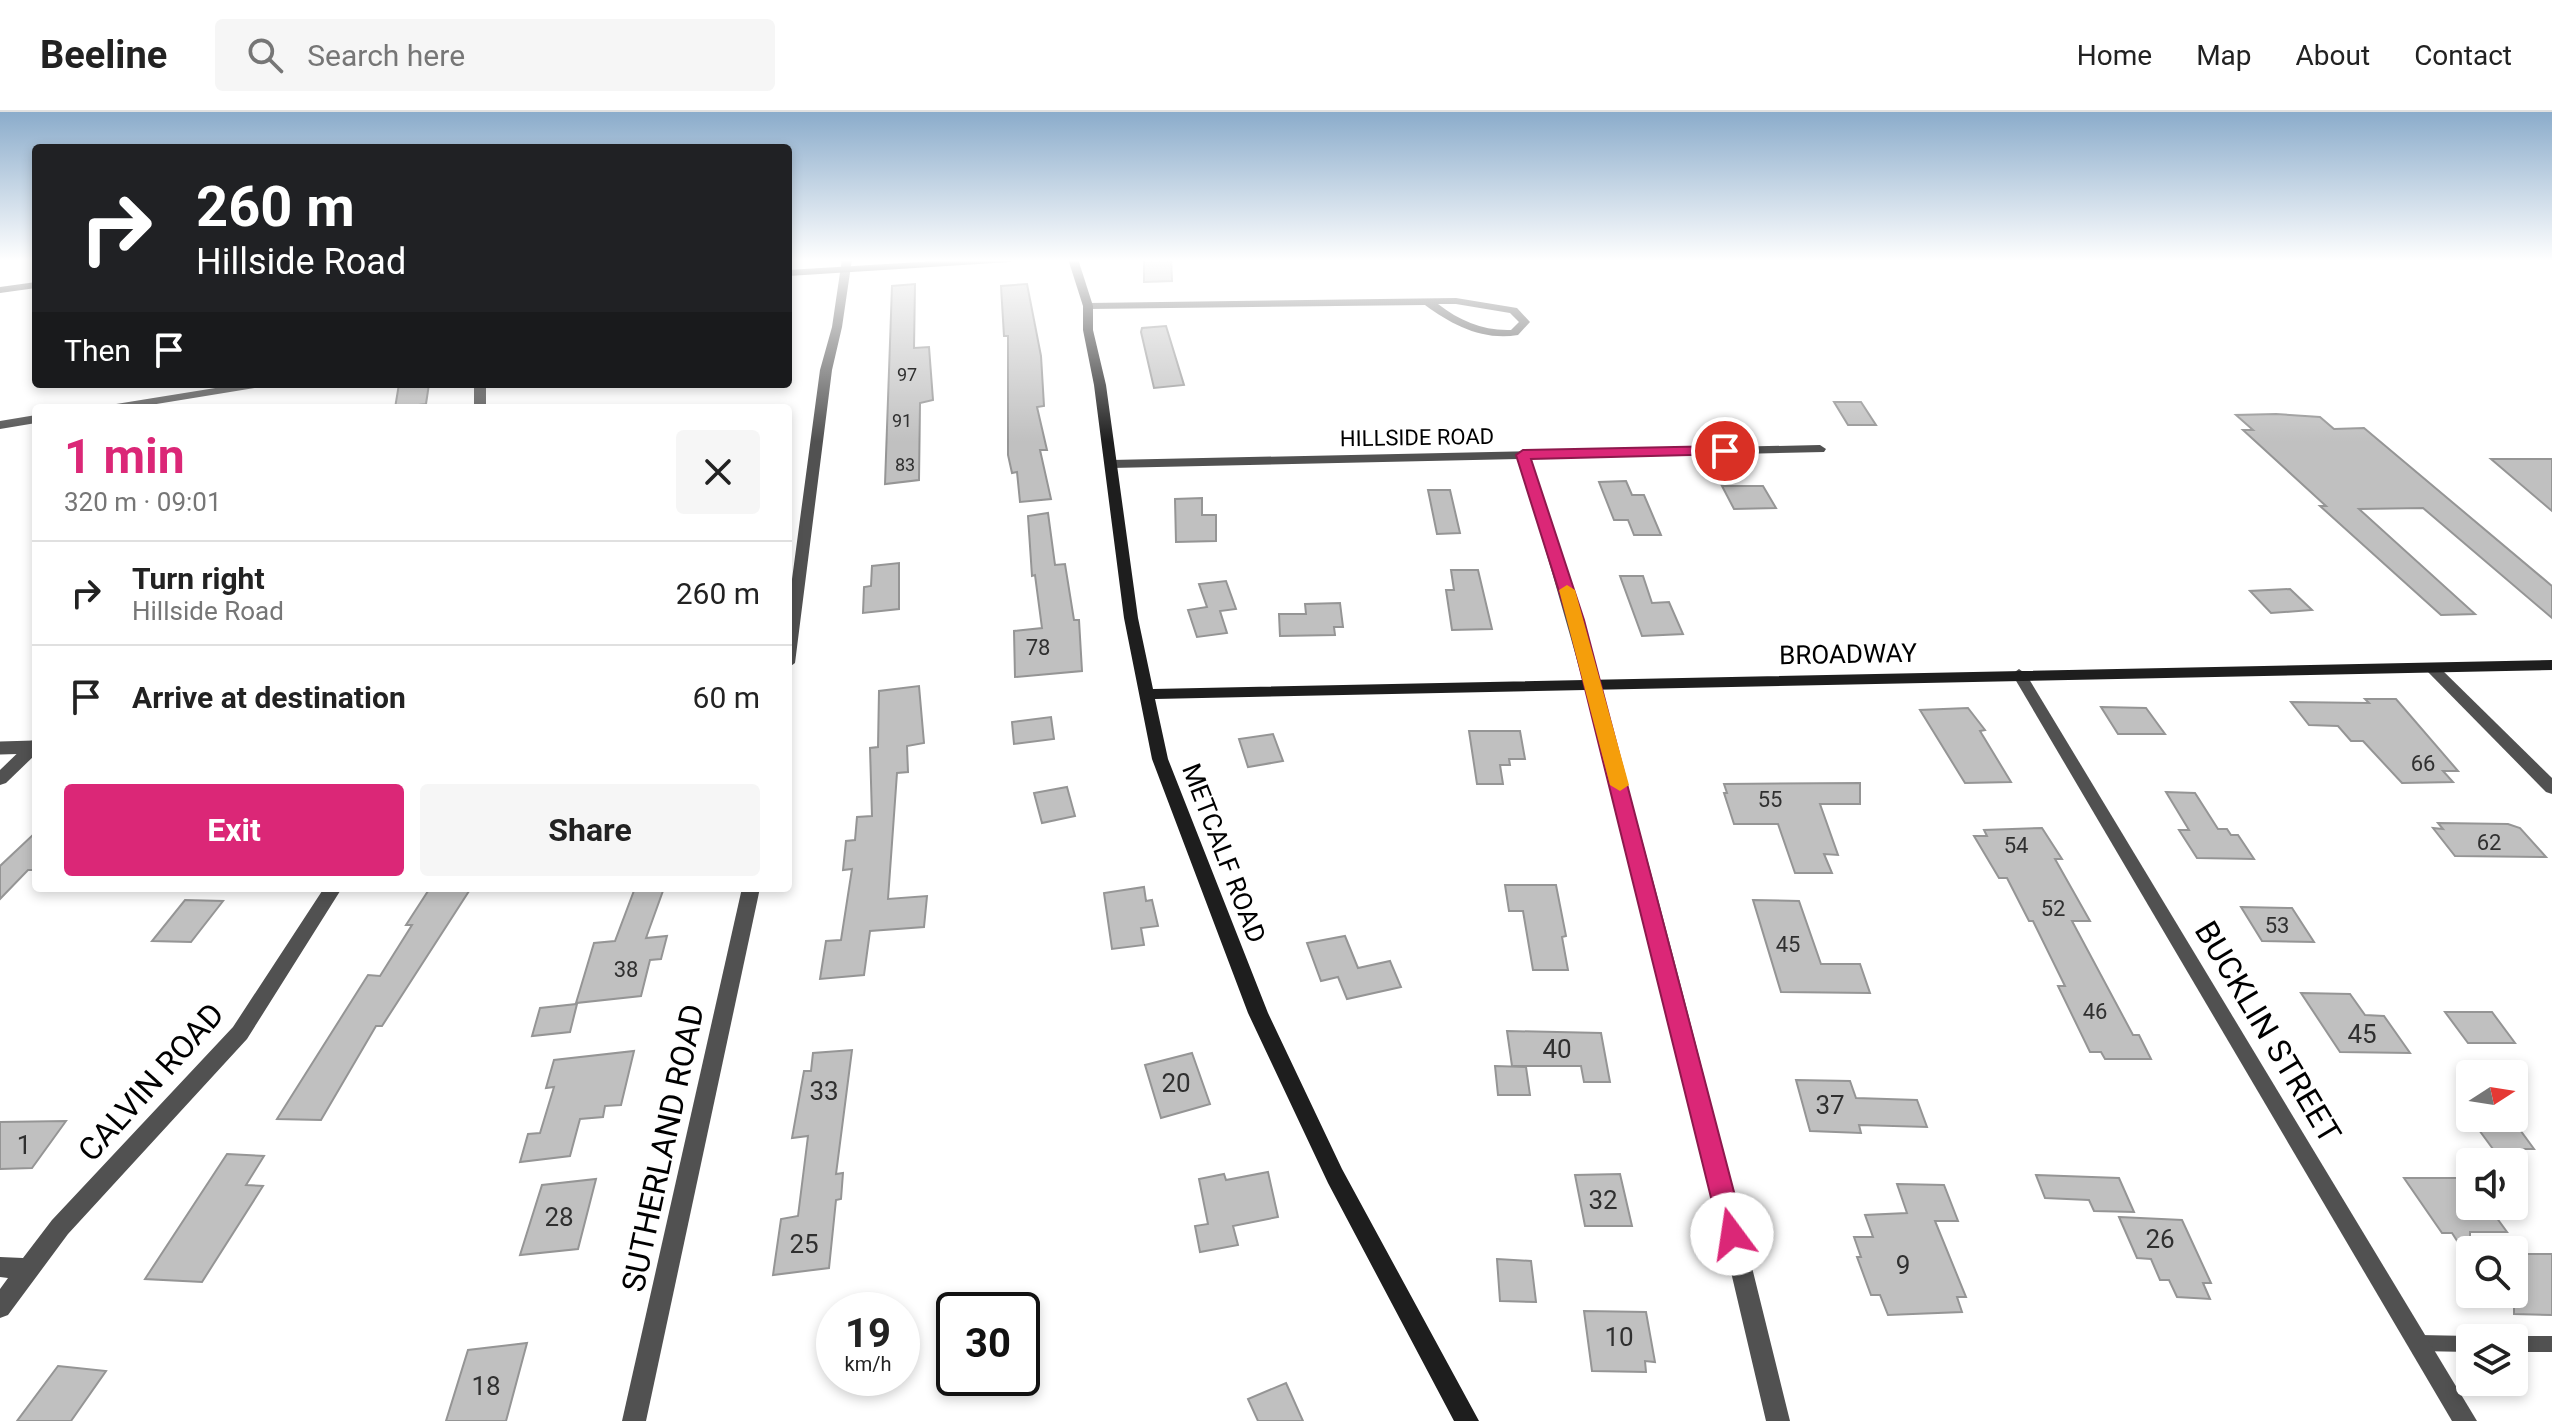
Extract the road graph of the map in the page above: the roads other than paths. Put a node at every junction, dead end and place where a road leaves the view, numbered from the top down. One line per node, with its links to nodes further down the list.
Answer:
1 (836, 320): 14 (street)
2 (1088, 320): 13 (street, METCALF ROAD)
3 (1455, 320): 4 (street)
4 (1523, 320)
5 (236, 388): 6 (street)
6 (210, 392): 7 (street); 8 (street)
7 (135, 404)
8 (206, 404)
9 (32, 420): 10 (street)
10 (0, 425)
11 (1820, 449): 12 (street, HILLSIDE ROAD)
12 (1523, 455): 13 (street, HILLSIDE ROAD); 18 (street)
13 (1111, 464): 19 (street, METCALF ROAD)
14 (792, 632)
15 (2552, 665): 16 (street, BROADWAY)
16 (2432, 668): 17 (street, BROADWAY); 24 (street)
17 (2019, 674): 18 (street, BROADWAY); 30 (street, BUCKLIN STREET)
18 (1593, 683): 19 (street, BROADWAY); 36 (street)
19 (1145, 694): 35 (street, METCALF ROAD)
20 (32, 746): 21 (lane)
21 (0, 748)
22 (32, 749): 23 (street)
23 (0, 779)
24 (2552, 788)
25 (330, 892): 28 (street, CALVIN ROAD)
26 (750, 892): 34 (street, SUTHERLAND ROAD)
27 (0, 1267): 28 (street)
28 (29, 1269): 29 (street, CALVIN ROAD)
29 (0, 1307)
30 (2419, 1343): 31 (lane); 37 (street, BUCKLIN STREET)
31 (2456, 1344)
32 (2528, 1344): 33 (lane)
33 (2552, 1344)
34 (634, 1421)
35 (1467, 1421)
36 (1778, 1421)
37 (2465, 1421)

